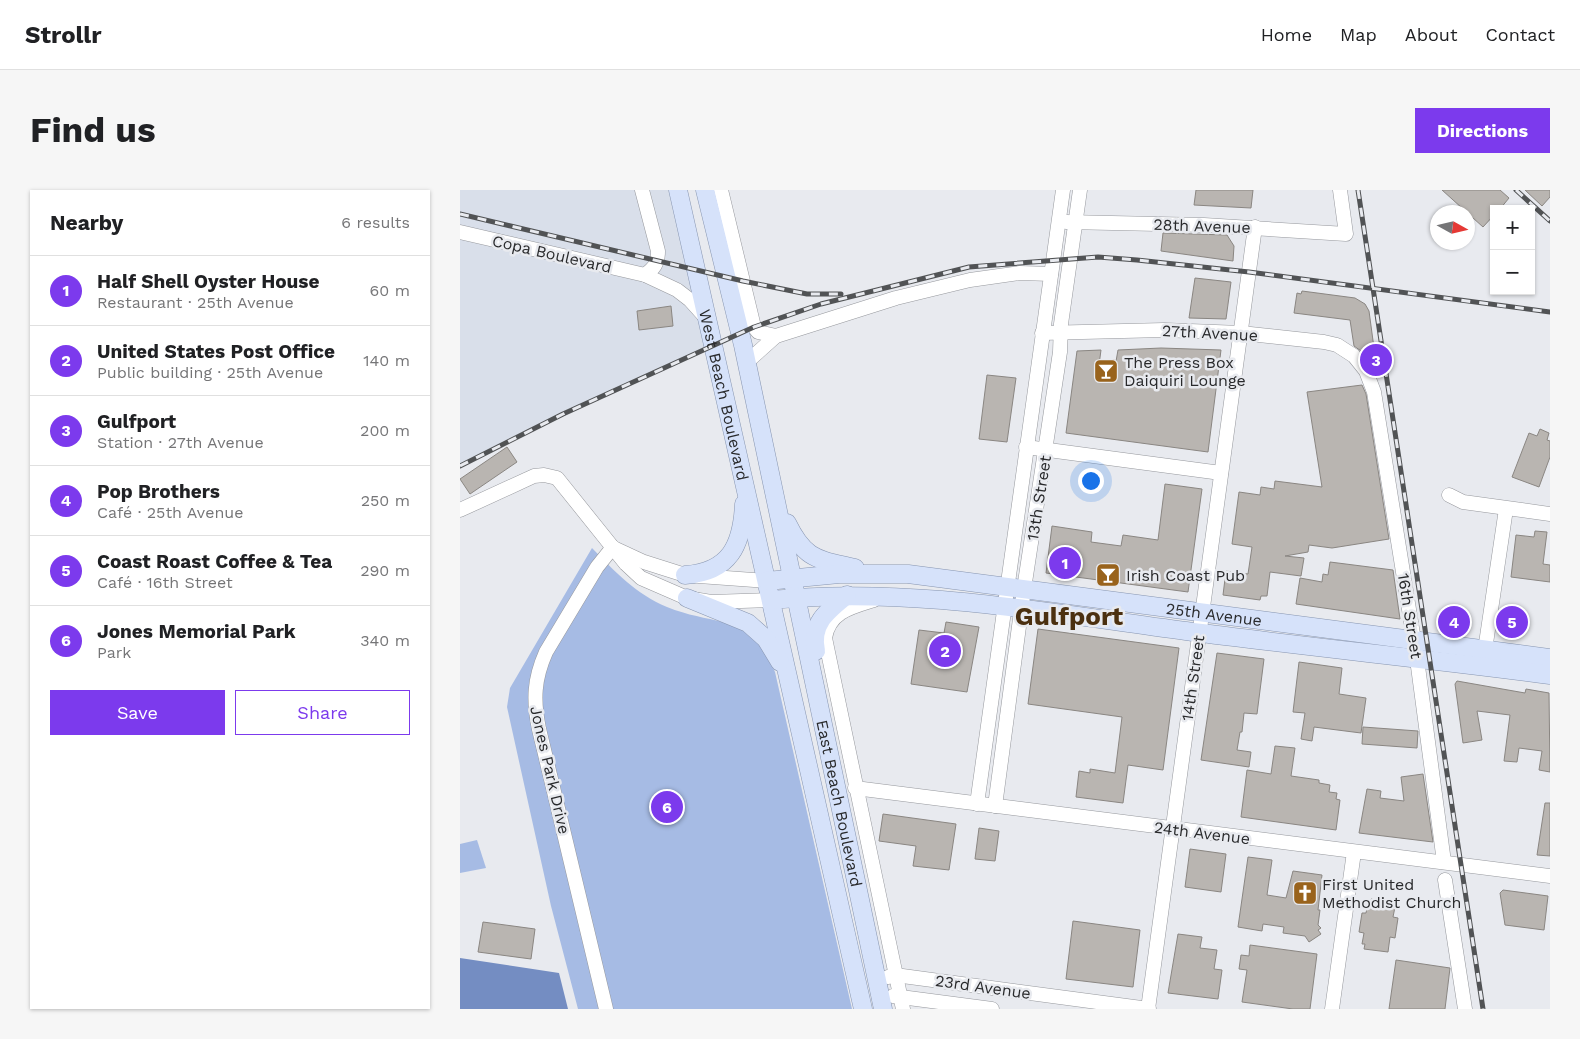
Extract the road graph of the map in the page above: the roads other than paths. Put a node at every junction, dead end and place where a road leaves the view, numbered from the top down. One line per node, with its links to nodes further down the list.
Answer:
1 (642, 190): 13 (street)
2 (678, 190): 14 (main road, West Beach Boulevard)
3 (705, 190): 19 (main road, West Beach Boulevard)
4 (721, 190): 18 (street)
5 (1063, 190): 8 (street, 13th Street)
6 (1080, 190): 9 (street, 13th Street)
7 (1340, 190): 10 (street, 28th Avenue)
8 (1059, 221): 9 (street, 28th Avenue); 12 (street, 13th Street)
9 (1075, 223): 10 (street, 28th Avenue); 16 (street, 13th Street)
10 (1255, 228): 17 (street, 14th Street)
11 (460, 232): 13 (street, Copa Boulevard)
12 (1051, 274): 15 (street, 13th Street); 18 (street)
13 (645, 276): 14 (street, Copa Boulevard)
14 (707, 320): 24 (main road, West Beach Boulevard)
15 (1042, 333): 16 (street, 27th Avenue); 21 (street, 13th Street)
16 (1061, 333): 17 (street, 27th Avenue); 22 (street, 13th Street)
17 (1241, 333): 20 (street, 27th Avenue); 23 (street, 14th Street)
18 (776, 336): 19 (street)
19 (747, 362): 26 (main road, West Beach Boulevard)
20 (1366, 371): 44 (street, 16th Street)
21 (1026, 447): 22 (street); 35 (street, 13th Street)
22 (1046, 450): 23 (street); 35 (street, 13th Street)
23 (1221, 473): 42 (street, 14th Street)
24 (745, 481): 32 (main road); 34 (main road, West Beach Boulevard)
25 (1449, 495): 27 (street)
26 (777, 504): 31 (main road); 33 (main road, West Beach Boulevard)
27 (1506, 509): 29 (street); 45 (street)
28 (460, 510): 30 (street)
29 (1550, 514)
30 (613, 548): 32 (street); 39 (street); 62 (street, Jones Park Drive)
31 (877, 573): 33 (main road); 35 (main road, 25th Avenue)
32 (685, 575): 34 (street)
33 (794, 579): 34 (main road); 38 (main road, West Beach Boulevard)
34 (767, 581): 40 (main road, West Beach Boulevard)
35 (1016, 588): 41 (street, 13th Street); 42 (main road, 25th Avenue)
36 (847, 595): 37 (main road, 25th Avenue); 38 (main road, 25th Avenue); 56 (main road)
37 (889, 595): 41 (main road, 25th Avenue); 50 (street)
38 (797, 597): 40 (main road, 25th Avenue); 56 (main road, East Beach Boulevard)
39 (687, 598): 40 (street); 49 (main road)
40 (771, 600): 49 (main road, East Beach Boulevard)
41 (1013, 608): 43 (main road, 25th Avenue); 51 (street, 13th Street); 52 (street, 13th Street)
42 (1202, 613): 43 (street, 14th Street); 44 (main road, 25th Avenue)
43 (1200, 633): 47 (main road, 25th Avenue); 53 (street, 14th Street)
44 (1413, 640): 45 (main road, 25th Avenue); 47 (street, 16th Street)
45 (1485, 650): 46 (main road, 25th Avenue)
46 (1550, 658)
47 (1416, 659): 48 (main road, 25th Avenue); 55 (street, 16th Street)
48 (1550, 674)
49 (788, 676): 63 (main road, East Beach Boulevard)
50 (855, 788): 51 (street, 24th Avenue); 59 (street)
51 (978, 804): 52 (street, 24th Avenue)
52 (995, 806): 53 (street, 24th Avenue)
53 (1173, 829): 54 (street, 24th Avenue); 65 (street, 14th Street)
54 (1354, 852): 55 (street, 24th Avenue); 66 (street)
55 (1444, 862): 57 (street, 24th Avenue)
56 (854, 875): 60 (main road, East Beach Boulevard)
57 (1550, 876)
58 (1445, 880): 67 (street)
59 (895, 975): 60 (street, 23rd Avenue); 61 (street); 65 (street, 23rd Avenue)
60 (880, 994): 61 (street, 23rd Avenue)
61 (901, 1003): 64 (street, 23rd Avenue)
62 (606, 1009)
63 (863, 1009)
64 (992, 1009)
65 (1149, 1009)
66 (1332, 1009)
67 (1465, 1009)

